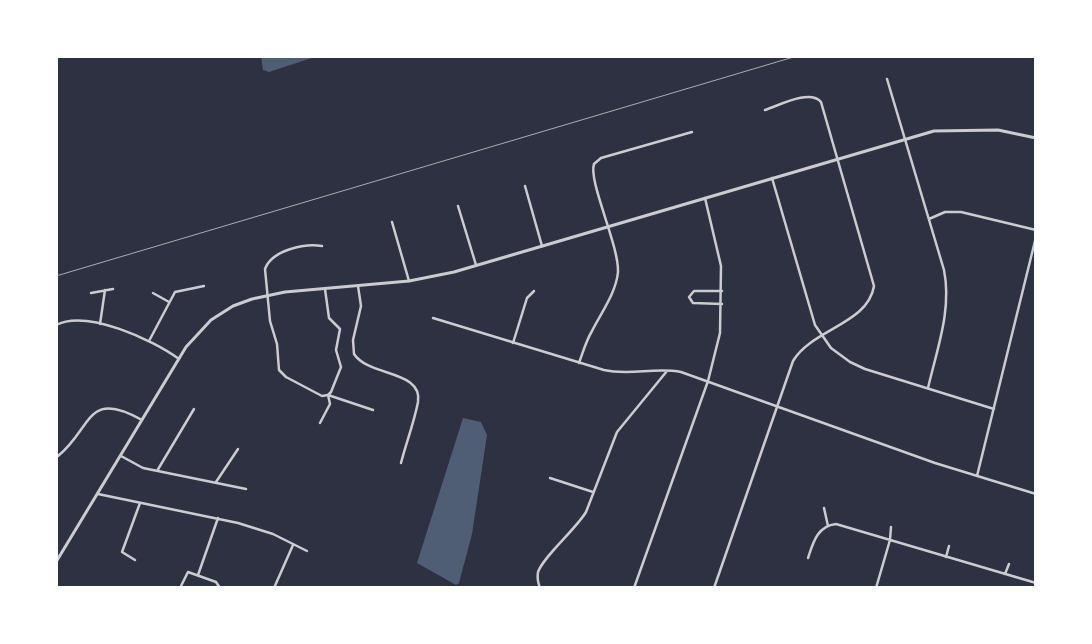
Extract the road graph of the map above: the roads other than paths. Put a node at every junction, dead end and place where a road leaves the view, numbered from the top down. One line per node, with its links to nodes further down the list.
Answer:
1 (887, 79): 4 (street)
2 (765, 110): 6 (street)
3 (692, 132): 13 (street)
4 (904, 138): 5 (street); 6 (street); 11 (street)
5 (1036, 138)
6 (838, 158): 7 (street); 35 (street)
7 (772, 178): 9 (street); 35 (street)
8 (525, 186): 17 (street)
9 (705, 197): 13 (street); 25 (street)
10 (458, 206): 18 (street)
11 (929, 219): 14 (street); 42 (street)
12 (392, 222): 19 (street)
13 (609, 226): 17 (street); 39 (street)
14 (1036, 230)
15 (1036, 237): 46 (street)
16 (322, 246): 29 (street)
17 (542, 246): 18 (street)
18 (476, 265): 19 (street)
19 (409, 281): 21 (street)
20 (204, 286): 30 (street)
21 (358, 286): 22 (street); 53 (street)
22 (325, 289): 29 (street); 43 (street)
23 (105, 290): 24 (street); 27 (street); 33 (street)
24 (113, 290)
25 (722, 291): 31 (street); 31 (street)
26 (534, 292): 37 (street)
27 (91, 294)
28 (153, 294): 30 (street)
29 (267, 295): 38 (street); 43 (street)
30 (169, 302): 36 (street)
31 (722, 304): 41 (street)
32 (433, 318): 37 (street)
33 (100, 324): 34 (street); 36 (street)
34 (56, 325)
35 (820, 335): 42 (street); 44 (street)
36 (149, 340): 38 (street)
37 (513, 343): 39 (street)
38 (179, 358): 48 (street)
39 (579, 363): 40 (street)
40 (668, 370): 41 (street); 59 (street)
41 (708, 381): 44 (street); 83 (street)
42 (928, 388): 46 (street)
43 (328, 395): 47 (street); 49 (street)
44 (776, 406): 55 (street); 84 (street)
45 (194, 409): 54 (street)
46 (994, 409): 55 (street)
47 (373, 410)
48 (142, 420): 51 (street); 52 (street)
49 (320, 423)
50 (238, 449): 57 (street)
51 (58, 456)
52 (121, 456): 54 (street); 60 (street)
53 (401, 463)
54 (157, 470): 57 (street)
55 (977, 476): 61 (street)
56 (550, 478): 59 (street)
57 (216, 482): 58 (street)
58 (246, 489)
59 (593, 492): 82 (street)
60 (98, 494): 62 (street); 74 (street)
61 (1036, 494)
62 (140, 503): 64 (street); 73 (street)
63 (824, 508): 65 (street)
64 (218, 518): 68 (street); 77 (street)
65 (828, 526): 67 (street); 72 (street)
66 (891, 527): 67 (street)
67 (890, 540): 71 (street); 85 (street)
68 (293, 545): 70 (street); 81 (street)
69 (949, 546): 71 (street)
70 (307, 552)
71 (946, 557): 76 (street)
72 (808, 558)
73 (135, 560)
74 (56, 562)
75 (1009, 564): 76 (street)
76 (1006, 574): 78 (street)
77 (198, 575): 79 (street); 80 (street)
78 (1036, 583)
79 (180, 588)
80 (220, 588)
81 (274, 588)
82 (540, 588)
83 (634, 588)
84 (714, 588)
85 (876, 588)

